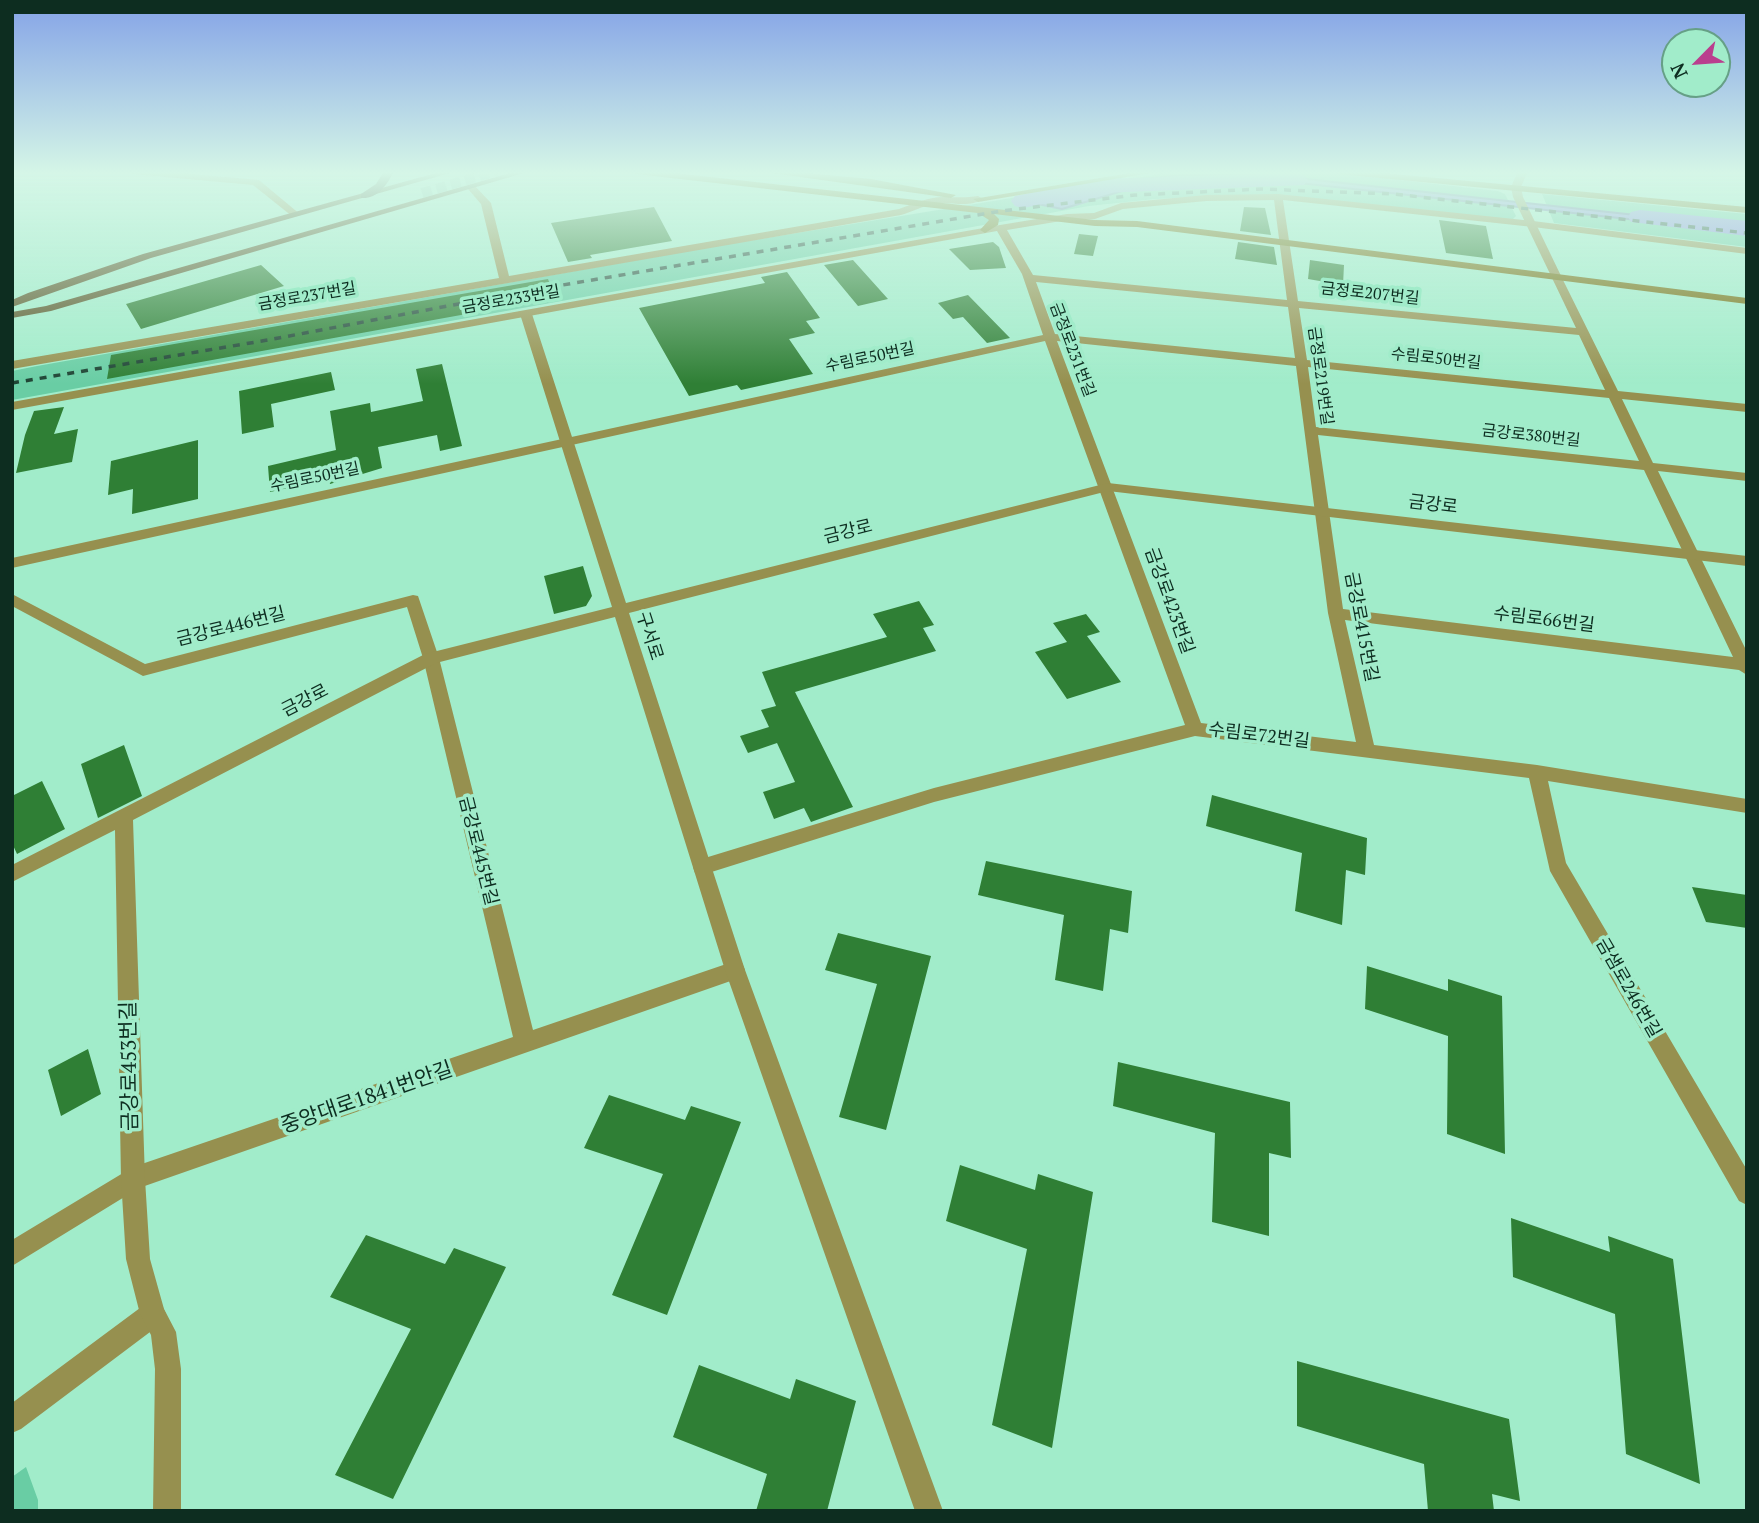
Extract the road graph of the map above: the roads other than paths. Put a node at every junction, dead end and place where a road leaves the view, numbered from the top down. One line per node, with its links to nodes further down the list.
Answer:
1 (198, 242): 19 (main road)
2 (227, 242): 19 (main road)
3 (242, 242): 21 (main road)
4 (278, 242): 21 (main road)
5 (495, 242): 14 (street)
6 (720, 242): 14 (street, 금정로237번길)
7 (919, 242): 20 (street, 금정로233번길)
8 (1011, 242): 15 (street, 금정로231번길)
9 (1272, 242): 12 (main road)
10 (1541, 242): 16 (street)
11 (1678, 242): 13 (street)
12 (1287, 244): 16 (main road); 18 (street, 금정로219번길)
13 (1747, 251)
14 (504, 278): 25 (street, 금정로237번길)
15 (1029, 278): 18 (street, 금정로207번길); 23 (street, 금정로231번길)
16 (1558, 280): 17 (main road); 22 (street)
17 (1747, 301)
18 (1294, 304): 22 (street, 금정로207번길); 24 (street, 금정로219번길)
19 (12, 305)
20 (526, 314): 27 (street, 금정로233번길); 30 (street, 구서로)
21 (12, 315)
22 (1582, 332): 26 (street)
23 (1049, 337): 24 (street, 수림로50번길); 30 (street, 수림로50번길); 33 (street, 금정로231번길)
24 (1303, 363): 26 (street, 수림로50번길); 29 (street, 금정로219번길)
25 (12, 365)
26 (1614, 395): 28 (street, 수림로50번길); 31 (street)
27 (12, 406)
28 (1747, 408)
29 (1311, 430): 31 (street, 금강로380번길); 34 (street, 금정로219번길)
30 (566, 440): 37 (street, 수림로50번길); 39 (street, 구서로)
31 (1648, 467): 32 (street, 금강로380번길); 35 (street)
32 (1747, 477)
33 (1108, 487): 34 (street, 금강로); 39 (street, 금강로); 43 (street, 금강로423번길)
34 (1322, 511): 35 (street, 금강로); 40 (street, 금강로415번길)
35 (1689, 554): 36 (street, 금강로); 42 (street)
36 (1747, 561)
37 (12, 563)
38 (12, 599): 41 (street, 금강로446번길)
39 (620, 608): 41 (street, 금강로); 48 (street, 구서로)
40 (1336, 613): 42 (street, 수림로66번길); 44 (street, 금강로415번길)
41 (431, 658): 47 (street, 금강로); 51 (street, 금강로445번길)
42 (1746, 666)
43 (1195, 729): 44 (street, 수림로72번길); 48 (street, 수림로72번길)
44 (1366, 749): 45 (street, 수림로72번길)
45 (1537, 772): 46 (street, 수림로72번길); 53 (street, 금샘로246번길)
46 (1747, 806)
47 (124, 815): 49 (street, 금강로); 52 (street, 금강로453번길)
48 (702, 867): 50 (street, 구서로)
49 (12, 874)
50 (735, 970): 51 (street, 중앙대로1841번안길); 58 (street, 구서로)
51 (525, 1043): 52 (street, 중앙대로1841번안길)
52 (133, 1179): 54 (street, 중앙대로1841번안길); 55 (street, 금강로453번길)
53 (1747, 1193)
54 (12, 1254)
55 (153, 1314): 56 (street); 57 (street, 금강로453번길)
56 (12, 1420)
57 (167, 1511)
58 (929, 1511)

